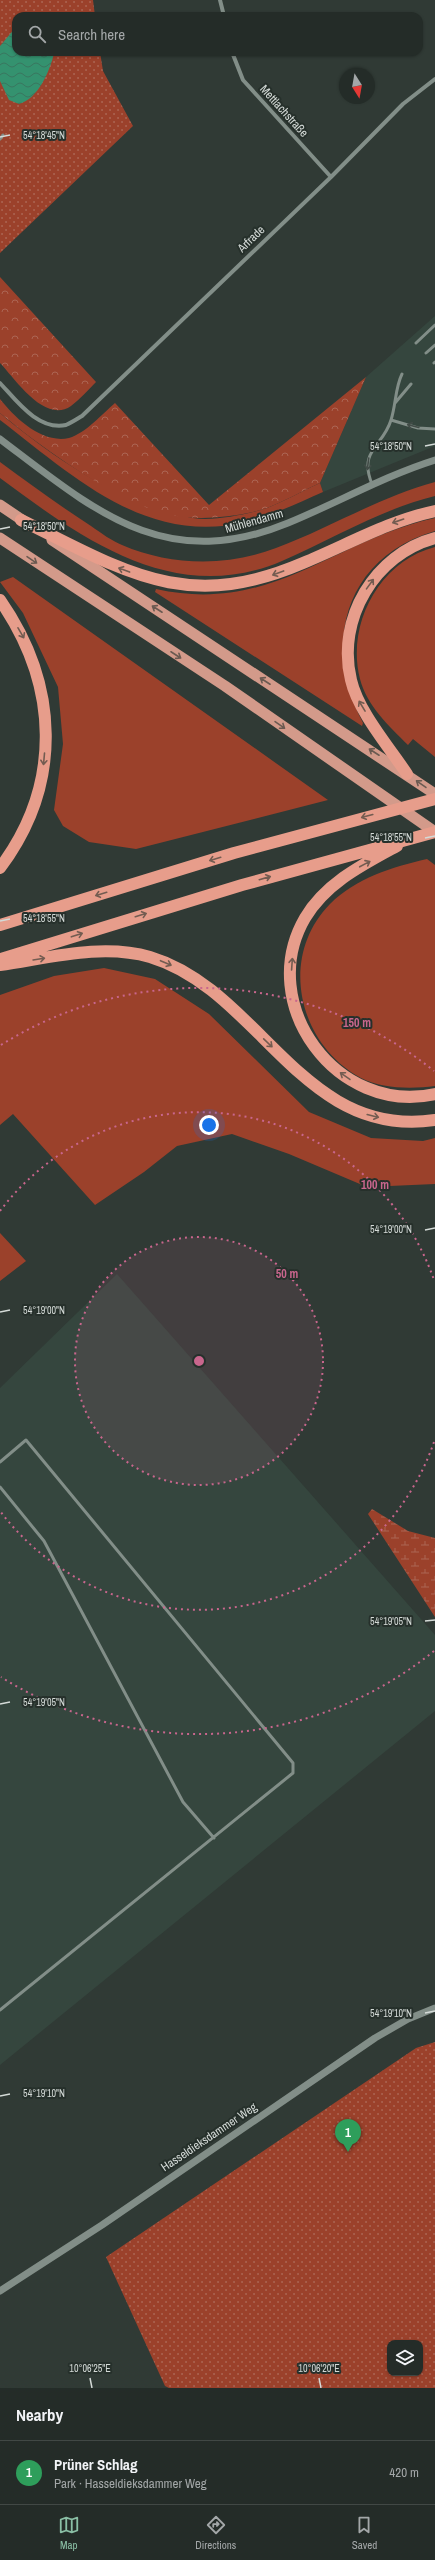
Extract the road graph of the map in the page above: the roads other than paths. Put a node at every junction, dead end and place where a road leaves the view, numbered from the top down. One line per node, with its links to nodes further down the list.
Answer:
1 (220, 0): 2 (street)
2 (223, 12)
3 (234, 56): 7 (street, Mettlachstraße)
4 (435, 79): 7 (street, Arfrade)
5 (3, 135): 6 (lane)
6 (0, 139)
7 (331, 177): 13 (street, Arfrade)
8 (435, 326): 9 (lane)
9 (416, 343)
10 (435, 345): 11 (lane)
11 (426, 353)
12 (402, 374): 15 (lane)
13 (0, 382)
14 (411, 384): 15 (lane)
15 (394, 405): 16 (lane)
16 (391, 420): 17 (lane, one-way to 16); 20 (lane, one-way to 20)
17 (435, 429)
18 (0, 439): 20 (street, Mühlendamm)
19 (435, 460): 20 (street, Mühlendamm)
20 (373, 485)
21 (0, 506): 23 (highway)
22 (435, 511): 23 (highway, one-way to 23)
23 (21, 520): 27 (highway, one-way to 23)
24 (0, 538): 31 (highway, one-way to 31)
25 (435, 538): 27 (highway, one-way to 25)
26 (0, 600): 33 (highway, one-way to 33)
27 (407, 774): 28 (highway, one-way to 27)
28 (435, 794): 30 (highway)
29 (435, 799): 30 (highway)
30 (405, 806): 34 (highway, one-way to 34)
31 (435, 832): 32 (highway)
32 (416, 836): 35 (highway, one-way to 32); 37 (highway, one-way to 32)
33 (0, 868)
34 (0, 926)
35 (0, 959)
36 (0, 965): 38 (highway, one-way to 38)
37 (435, 1094)
38 (435, 1120)
39 (0, 1462): 41 (lane)
40 (0, 1487): 41 (lane)
41 (214, 1838): 43 (lane)
42 (435, 2008): 44 (street, Hasseldieksdammer Weg)
43 (0, 2010)
44 (0, 2291)

